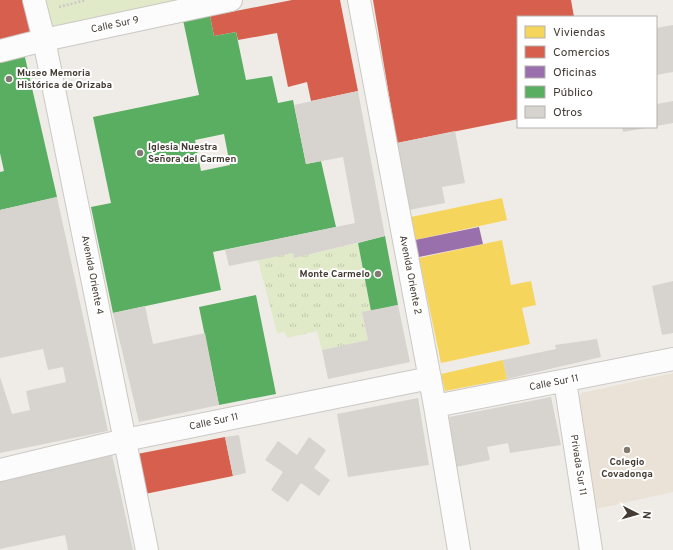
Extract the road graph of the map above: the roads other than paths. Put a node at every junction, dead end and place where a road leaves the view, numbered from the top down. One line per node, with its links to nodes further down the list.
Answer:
1 (34, 0): 4 (street, Avenida Oriente 4)
2 (230, 0): 4 (street, Calle Sur 9)
3 (359, 0): 7 (street, Avenida Oriente 2)
4 (44, 40): 5 (street, Calle Sur 9); 10 (street, Avenida Oriente 4)
5 (0, 51)
6 (673, 359): 8 (street, Calle Sur 11)
7 (430, 378): 9 (street, Avenida Oriente 2); 10 (street, Calle Sur 11)
8 (564, 381): 9 (street, Calle Sur 11); 14 (street, Privada Sur 11)
9 (435, 406): 13 (street, Avenida Oriente 2)
10 (125, 440): 11 (street, Calle Sur 11); 12 (street, Avenida Oriente 4)
11 (0, 470)
12 (148, 550)
13 (459, 550)
14 (591, 550)

